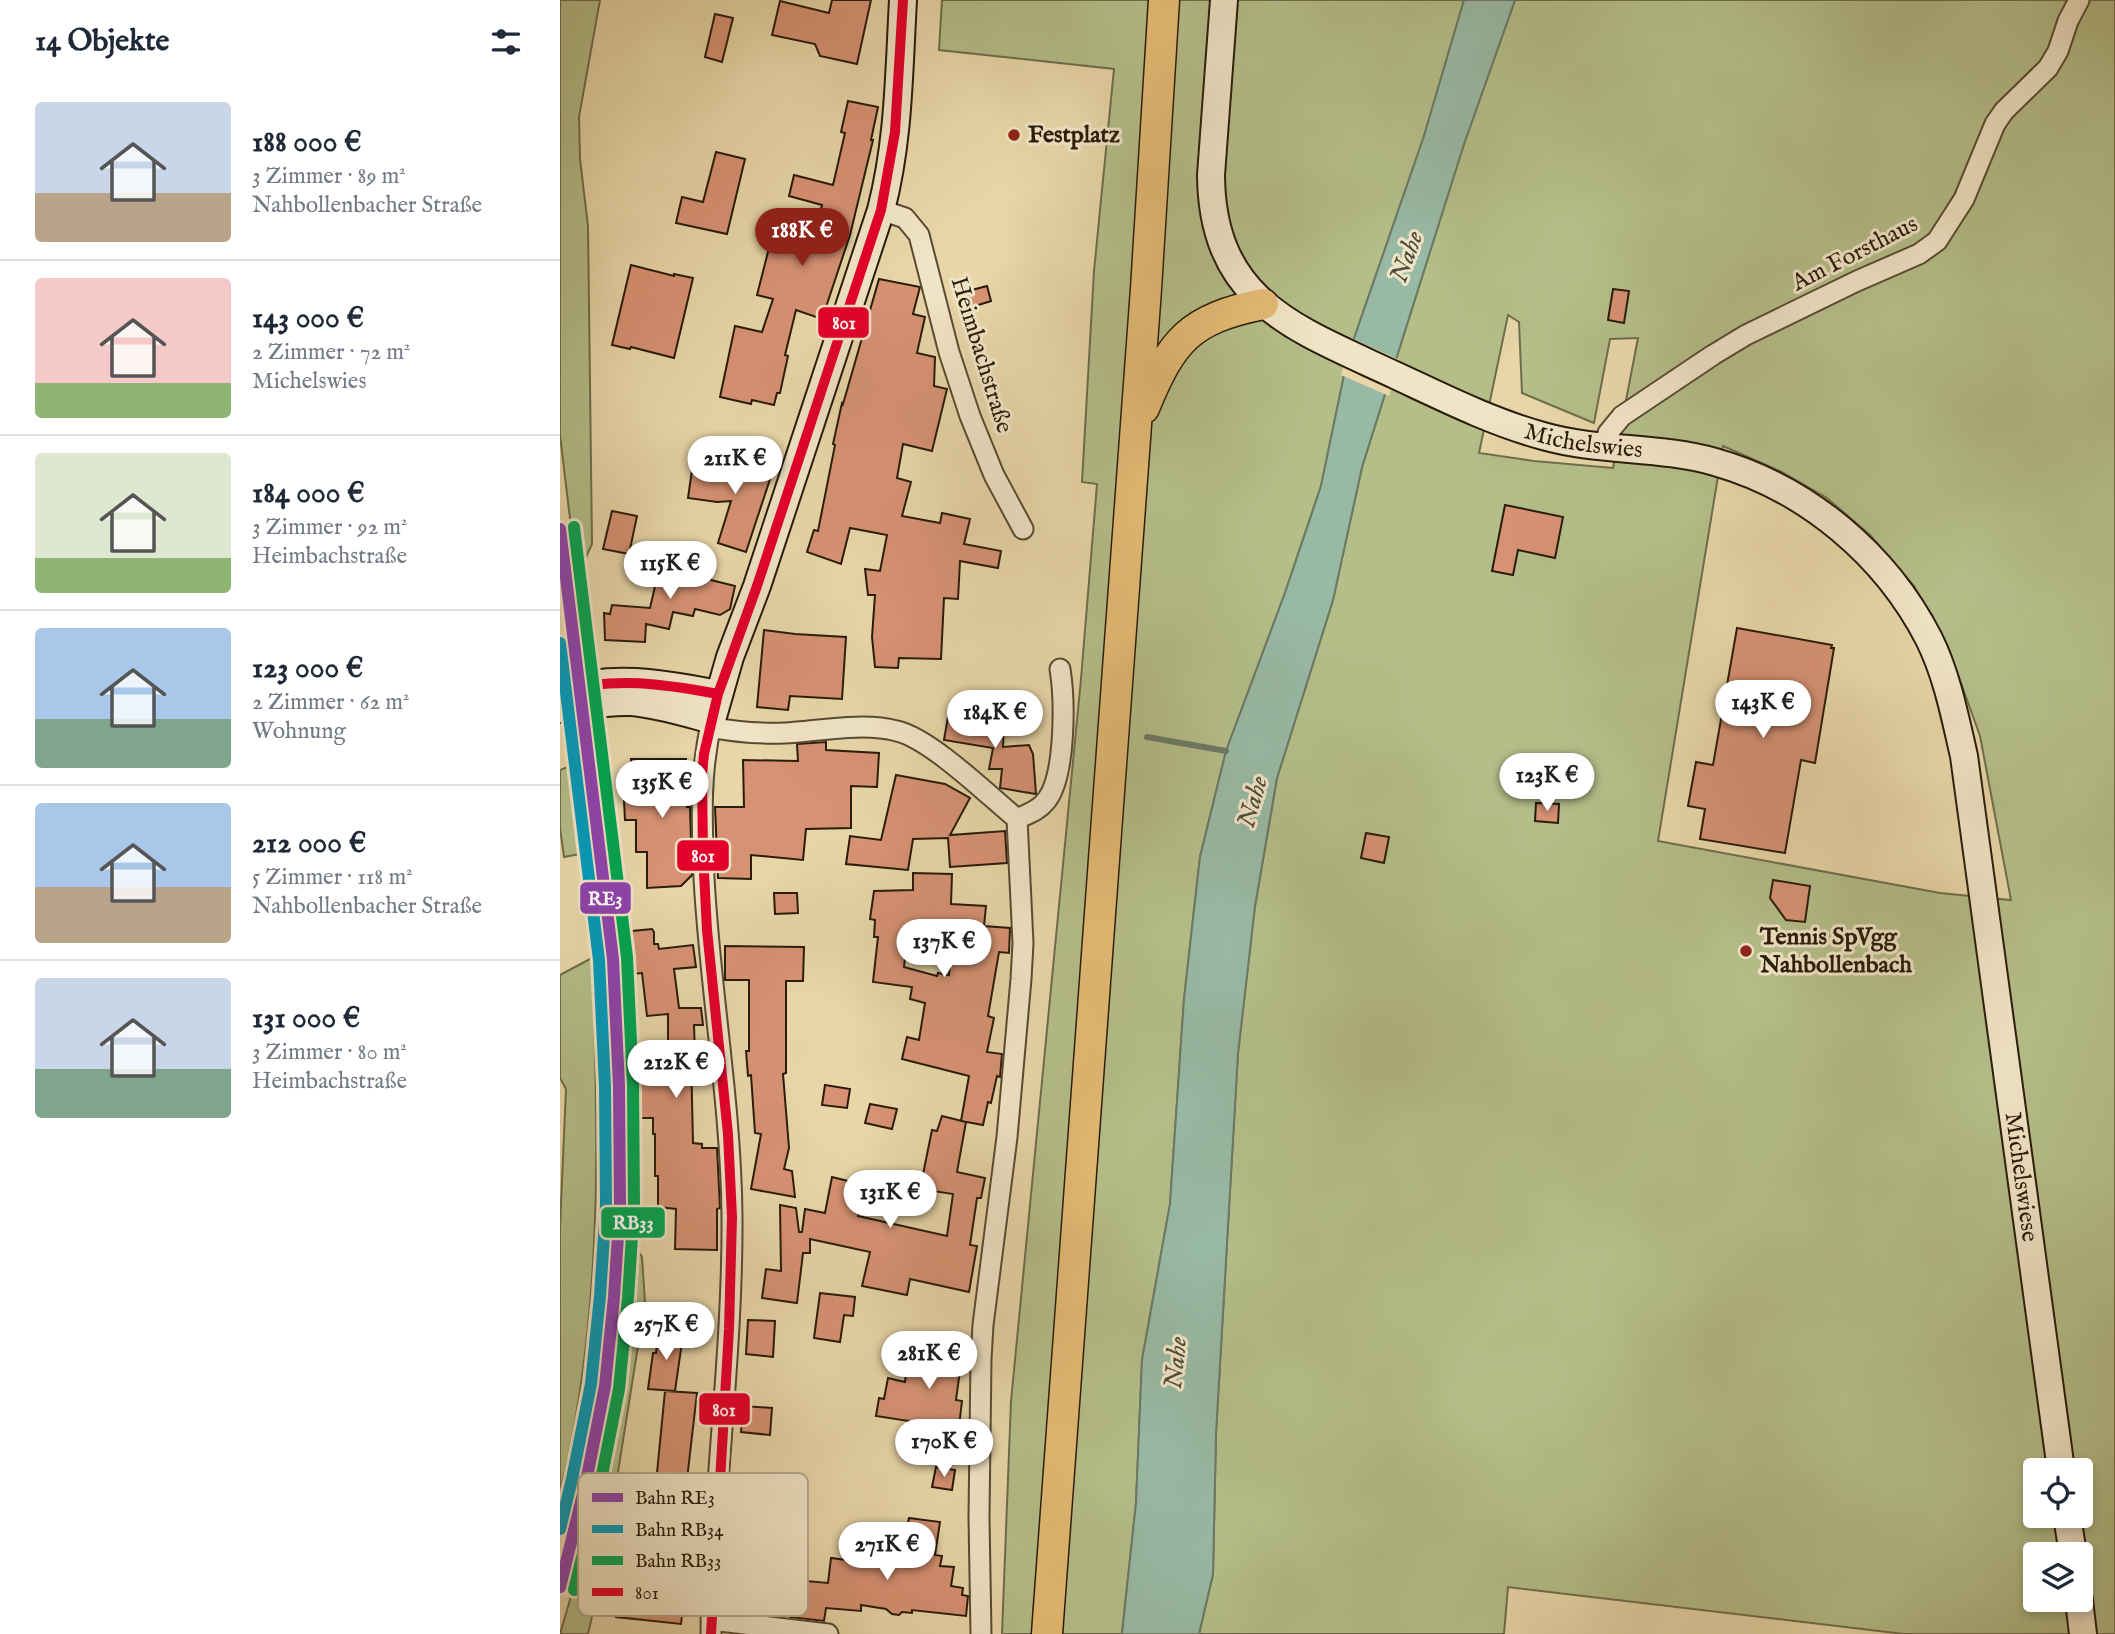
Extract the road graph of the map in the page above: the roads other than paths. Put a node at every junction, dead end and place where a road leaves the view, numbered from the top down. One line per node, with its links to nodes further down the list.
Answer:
1 (903, 0): 5 (street)
2 (1164, 0): 7 (main road)
3 (1224, 0): 6 (street, Michelswies)
4 (2079, 0): 8 (street, Am Forsthaus)
5 (881, 210): 9 (street, Heimbachstraße); 12 (street)
6 (1263, 304): 7 (main road); 8 (street, Michelswies)
7 (1135, 431): 23 (main road)
8 (1604, 447): 16 (street, Michelswies)
9 (1023, 529)
10 (1060, 669): 15 (street)
11 (560, 692): 12 (street)
12 (718, 694): 14 (street)
13 (560, 709): 14 (street)
14 (711, 724): 15 (street); 18 (street)
15 (1017, 819): 22 (street)
16 (1982, 884): 17 (street, Michelswiese)
17 (2059, 1458)
18 (720, 1473)
19 (2081, 1612): 24 (street)
20 (711, 1627): 21 (street)
21 (828, 1634)
22 (981, 1634)
23 (1047, 1634)
24 (2084, 1634)

